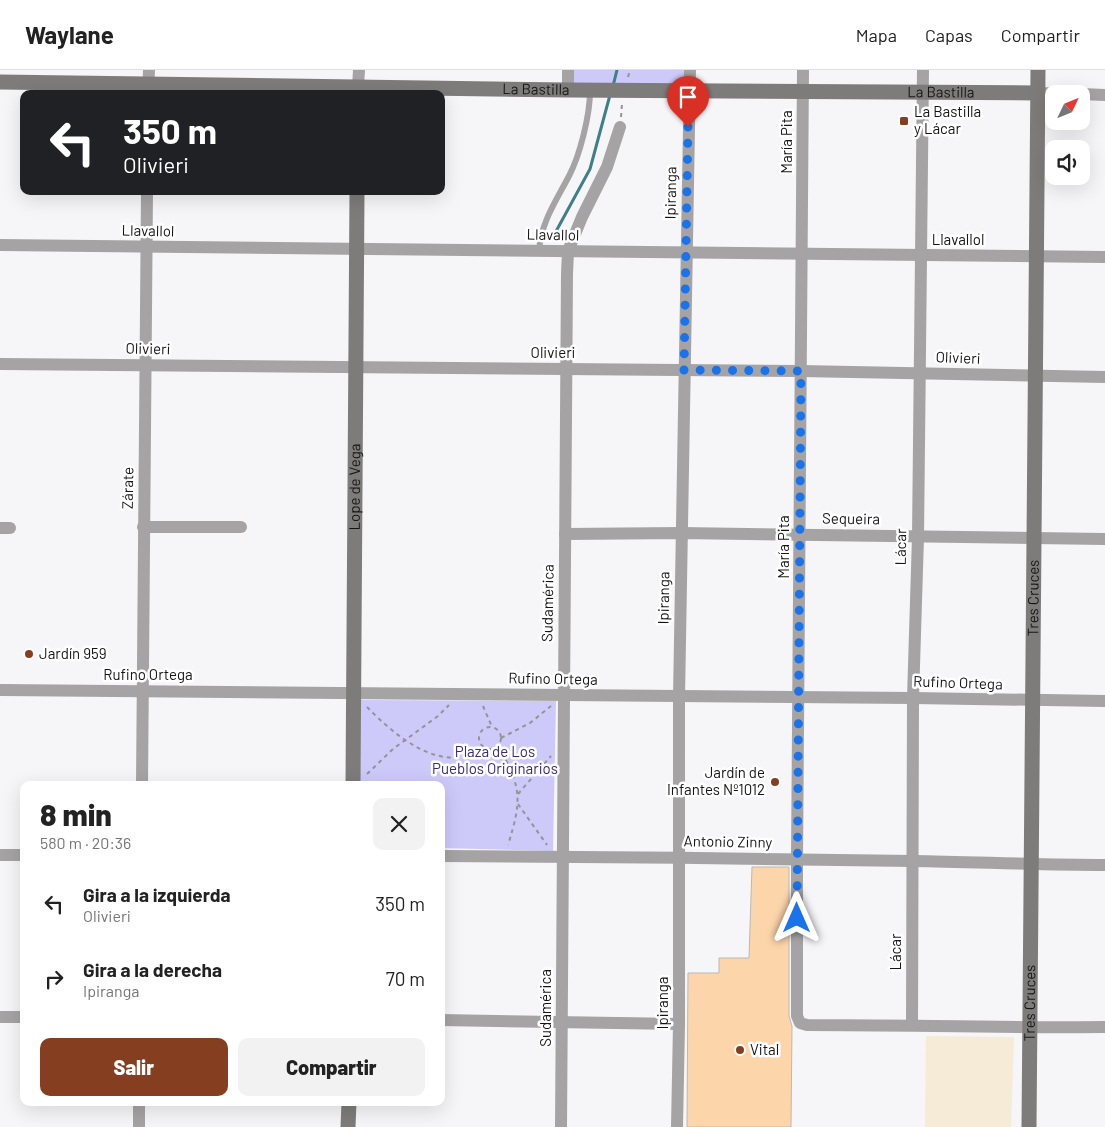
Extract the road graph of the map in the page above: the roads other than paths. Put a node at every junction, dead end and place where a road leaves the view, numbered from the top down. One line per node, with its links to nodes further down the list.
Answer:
1 (359, 70): 9 (street)
2 (568, 70): 10 (street)
3 (690, 70): 12 (street, Ipiranga)
4 (804, 70): 13 (street, María Pita)
5 (923, 70): 14 (street, Lácar)
6 (1038, 70): 15 (street, Tres Cruces)
7 (0, 82): 8 (street, La Bastilla)
8 (148, 83): 9 (street, La Bastilla)
9 (358, 90): 10 (street, La Bastilla)
10 (568, 90): 11 (street, La Bastilla)
11 (609, 90): 12 (street, La Bastilla); 25 (lane)
12 (689, 91): 13 (street, La Bastilla); 27 (street, Ipiranga)
13 (803, 91): 14 (street, La Bastilla); 28 (street, María Pita)
14 (923, 91): 15 (street, La Bastilla); 29 (street, Lácar)
15 (1038, 93): 16 (street, La Bastilla); 30 (street, Tres Cruces)
16 (1045, 93)
17 (1090, 94): 18 (street)
18 (1105, 95)
19 (620, 127): 26 (street, Sudamérica)
20 (147, 195): 23 (street, Zárate)
21 (357, 195): 24 (street, Lope de Vega)
22 (0, 246): 23 (street, Llavallol)
23 (147, 247): 24 (street, Llavallol); 33 (street, Zárate)
24 (356, 249): 25 (street, Llavallol); 34 (street, Lope de Vega)
25 (539, 251): 26 (street, Llavallol)
26 (568, 252): 27 (street, Llavallol); 35 (street, Sudamérica)
27 (686, 253): 28 (street, Llavallol); 36 (street, Ipiranga)
28 (802, 253): 29 (street, Llavallol); 37 (street, María Pita)
29 (920, 256): 30 (street, Llavallol); 38 (street, Lácar)
30 (1036, 257): 31 (street, Llavallol); 39 (street, Tres Cruces)
31 (1105, 257)
32 (0, 364): 33 (street, Olivieri)
33 (146, 366): 34 (street, Olivieri); 42 (street, Zárate)
34 (355, 367): 35 (street, Olivieri); 51 (street, Lope de Vega)
35 (567, 370): 36 (street, Olivieri); 44 (street, Sudamérica)
36 (684, 370): 37 (street, Olivieri); 43 (street, Ipiranga)
37 (801, 371): 38 (street, Olivieri); 45 (street, María Pita)
38 (919, 373): 39 (street, Olivieri); 46 (street, Lácar)
39 (1035, 376): 40 (street, Olivieri); 47 (street, Tres Cruces)
40 (1105, 377)
41 (240, 526): 42 (street)
42 (143, 527): 50 (street, Zárate)
43 (681, 533): 44 (street, Sequeira); 45 (street, Sequeira); 53 (street, Ipiranga)
44 (566, 534): 52 (street, Sudamérica)
45 (800, 534): 46 (street, Sequeira); 54 (street, María Pita)
46 (918, 537): 47 (street, Sequeira); 55 (street, Lácar)
47 (1033, 539): 48 (street, Sequeira); 56 (street, Tres Cruces)
48 (1105, 539)
49 (0, 690): 50 (street, Rufino Ortega)
50 (143, 690): 51 (street, Rufino Ortega); 58 (street, Zárate)
51 (353, 693): 52 (street, Rufino Ortega); 59 (street, Lope de Vega)
52 (564, 695): 53 (street, Rufino Ortega); 63 (street, Sudamérica)
53 (679, 697): 54 (street, Rufino Ortega); 64 (street, Ipiranga)
54 (799, 697): 55 (street, Rufino Ortega); 65 (street, María Pita)
55 (913, 698): 56 (street, Rufino Ortega); 66 (street, Lácar)
56 (1033, 701): 57 (street, Rufino Ortega); 68 (street, Tres Cruces)
57 (1105, 701)
58 (142, 781)
59 (353, 781)
60 (0, 855): 61 (street)
61 (20, 855)
62 (445, 856): 63 (street, Antonio Zinny)
63 (558, 857): 64 (street, Antonio Zinny); 72 (street, Sudamérica)
64 (679, 858): 65 (street, Antonio Zinny); 73 (street, Ipiranga)
65 (797, 860): 66 (street, Antonio Zinny); 74 (street, María Pita)
66 (913, 861): 68 (street, Antonio Zinny); 74 (street, Lácar)
67 (1105, 864): 68 (street, Antonio Zinny)
68 (1031, 865): 76 (street, Tres Cruces)
69 (0, 1017): 70 (street)
70 (20, 1017)
71 (445, 1020): 72 (street)
72 (563, 1021): 73 (street); 81 (street, Sudamérica)
73 (679, 1024): 82 (street, Ipiranga)
74 (912, 1025): 76 (street)
75 (1105, 1027): 76 (street)
76 (1029, 1028): 83 (street, Tres Cruces)
77 (139, 1106): 79 (street)
78 (349, 1106): 80 (street)
79 (139, 1127)
80 (348, 1127)
81 (561, 1127)
82 (676, 1127)
83 (1029, 1127)

